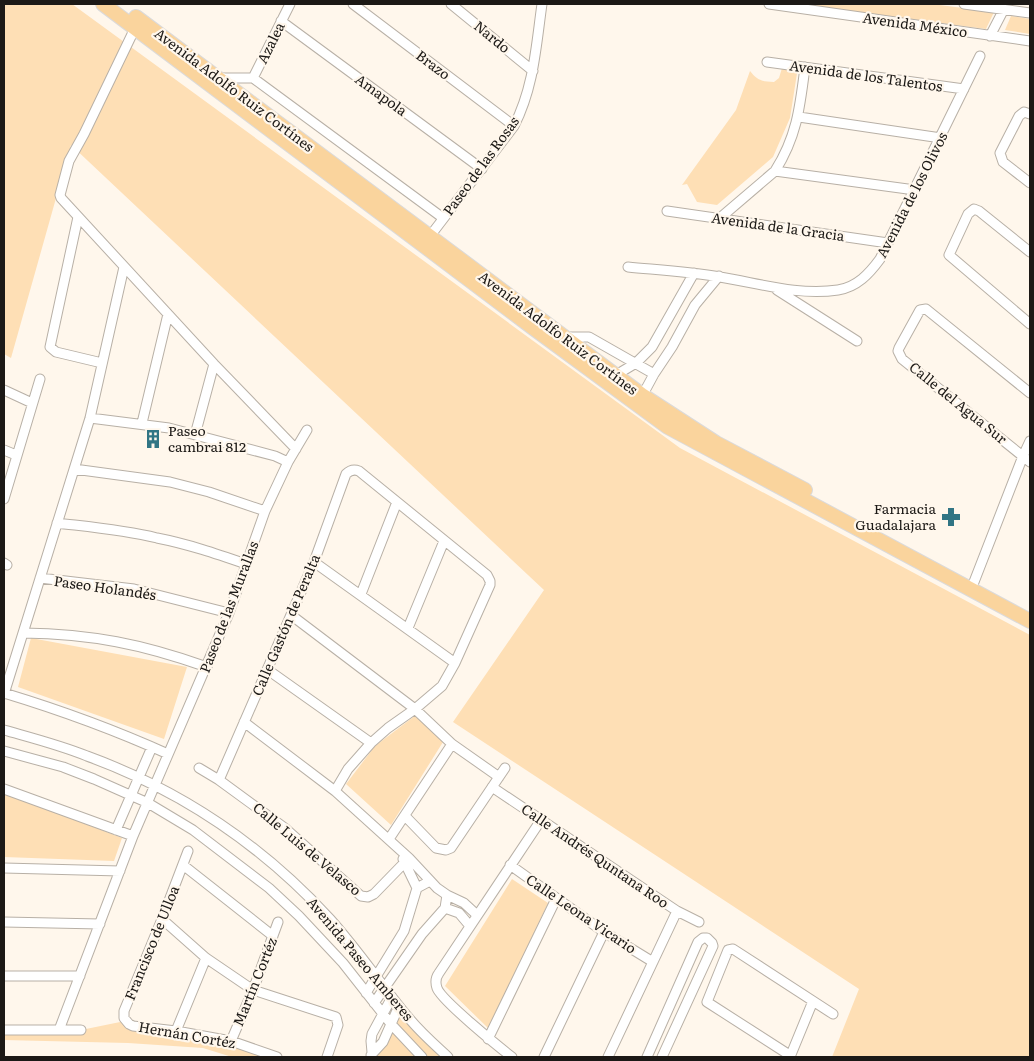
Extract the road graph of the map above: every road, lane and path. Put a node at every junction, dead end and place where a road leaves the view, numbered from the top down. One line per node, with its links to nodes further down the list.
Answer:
1 (103, 4): 12 (main road)
2 (118, 4): 12 (main road, Avenida Adolfo Ruiz Cortínes)
3 (290, 4): 11 (street, Azalea)
4 (353, 4): 24 (street, Brazo)
5 (450, 4): 18 (street, Nardo)
6 (542, 4): 18 (street, Paseo de las Rosas)
7 (769, 4): 13 (street, Avenida México)
8 (964, 4): 9 (street, Avenida México)
9 (1004, 9): 10 (street, Avenida México); 13 (street)
10 (1030, 13)
11 (281, 21): 20 (street, Azalea); 26 (street, Amapola)
12 (137, 23): 19 (main road, Avenida Adolfo Ruiz Cortínes); 31 (street); 34 (main road)
13 (990, 36): 14 (street, Avenida México)
14 (1030, 41)
15 (980, 56): 21 (street, Avenida de los Olivos)
16 (767, 62): 17 (street, Avenida de los Talentos)
17 (805, 67): 21 (street, Avenida de los Talentos); 23 (street)
18 (533, 71): 24 (street, Paseo de las Rosas)
19 (219, 78): 20 (street, Azalea); 34 (main road, Avenida Adolfo Ruiz Cortínes)
20 (254, 78): 32 (street)
21 (964, 89): 25 (street, Avenida de los Olivos)
22 (1030, 114): 28 (street)
23 (799, 117): 25 (street); 27 (street)
24 (514, 126): 26 (street, Paseo de las Rosas)
25 (941, 138): 29 (street, Avenida de los Olivos)
26 (482, 169): 32 (street, Paseo de las Rosas)
27 (775, 171): 29 (street); 33 (street)
28 (1030, 183)
29 (914, 190): 35 (street, Avenida de los Olivos)
30 (667, 211): 33 (street, Avenida de la Gracia)
31 (78, 217): 37 (street); 47 (street)
32 (443, 218): 34 (street, Paseo de las Rosas)
33 (720, 218): 35 (street, Avenida de la Gracia)
34 (426, 241): 44 (main road, Avenida Adolfo Ruiz Cortínes); 51 (main road)
35 (888, 243): 41 (street, Avenida de los Olivos)
36 (1030, 252): 43 (street)
37 (124, 267): 42 (street); 47 (street)
38 (628, 267): 39 (street, Avenida de los Olivos)
39 (694, 273): 40 (street, Avenida de los Olivos); 46 (street)
40 (719, 276): 41 (street, Avenida de los Olivos); 49 (street)
41 (772, 287): 45 (street)
42 (168, 314): 48 (street); 57 (street)
43 (1030, 324)
44 (564, 338): 46 (street); 51 (main road, Avenida Adolfo Ruiz Cortínes)
45 (857, 341)
46 (636, 363): 49 (street); 51 (street)
47 (102, 364): 56 (street)
48 (214, 364): 59 (street); 62 (street)
49 (654, 374): 54 (street)
50 (40, 379): 55 (street)
51 (615, 383): 54 (main road, Avenida Adolfo Ruiz Cortínes); 81 (main road)
52 (4, 390): 55 (street)
53 (1030, 394): 64 (street, Calle del Agua Sur)
54 (642, 395): 76 (main road, Avenida Adolfo Ruiz Cortínes)
55 (32, 403): 63 (street)
56 (90, 418): 57 (street); 67 (street)
57 (142, 424): 59 (street)
58 (307, 430): 62 (street, Paseo de las Murallas)
59 (196, 435): 65 (street)
60 (1030, 442): 64 (street)
61 (4, 450): 63 (street)
62 (296, 450): 65 (street, Paseo de las Murallas)
63 (16, 455): 68 (street)
64 (1023, 456): 66 (street, Calle del Agua Sur); 76 (street)
65 (288, 462): 70 (street, Paseo de las Murallas)
66 (1030, 462)
67 (74, 469): 70 (street); 71 (street)
68 (4, 499)
69 (397, 502): 72 (street); 73 (street, Calle Gastón de Peralta); 77 (street)
70 (265, 511): 74 (street, Paseo de las Murallas)
71 (57, 523): 74 (street); 75 (street)
72 (444, 541): 82 (street); 84 (street)
73 (314, 562): 77 (street); 80 (street, Calle Gastón de Peralta)
74 (246, 564): 79 (street, Paseo de las Murallas)
75 (40, 578): 79 (street, Paseo Holandés); 83 (street)
76 (974, 582): 78 (main road, Avenida Adolfo Ruiz Cortínes)
77 (361, 594): 82 (street)
78 (1030, 611)
79 (229, 613): 85 (street, Paseo de las Murallas)
80 (291, 615): 86 (street, Calle Gastón de Peralta); 88 (street)
81 (1030, 621)
82 (408, 628): 84 (street)
83 (23, 633): 85 (street); 87 (street)
84 (455, 663): 88 (street)
85 (207, 667): 95 (street, Paseo de las Murallas)
86 (268, 670): 89 (street, Calle Gastón de Peralta); 91 (street)
87 (4, 694): 93 (street)
88 (415, 710): 91 (street); 92 (street)
89 (244, 722): 100 (street, Calle Gastón de Peralta); 104 (street)
90 (4, 730): 99 (street, Avenida Paseo Amberes)
91 (371, 742): 104 (street)
92 (452, 744): 98 (street); 107 (street)
93 (152, 746): 95 (street); 99 (street)
94 (4, 751): 105 (street, Avenida Paseo Amberes)
95 (168, 754): 101 (street, Paseo de las Murallas)
96 (199, 768): 100 (street, Calle Luis de Velasco)
97 (505, 768): 98 (street)
98 (499, 777): 102 (street)
99 (139, 778): 101 (street, Avenida Paseo Amberes); 105 (street)
100 (219, 780): 113 (street, Calle Luis de Velasco)
101 (155, 785): 106 (street, Paseo de las Murallas); 137 (street, Avenida Paseo Amberes)
102 (492, 787): 107 (street); 108 (street, Calle Andrés Quntana Roo)
103 (4, 789): 109 (street)
104 (335, 791): 111 (street)
105 (131, 795): 106 (street, Avenida Paseo Amberes); 109 (street)
106 (148, 803): 110 (street, Paseo de las Murallas); 140 (street, Avenida Paseo Amberes)
107 (404, 816): 111 (street)
108 (541, 820): 115 (street); 123 (street, Calle Andrés Quntana Roo)
109 (116, 830): 110 (street)
110 (133, 836): 117 (street, Paseo de las Murallas)
111 (390, 839): 113 (street)
112 (188, 851): 114 (street, Francisco de Ulloa)
113 (407, 860): 118 (street); 119 (street)
114 (183, 865): 125 (street, Francisco de Ulloa); 132 (street)
115 (510, 865): 121 (street, Calle Leona Vicario); 124 (street)
116 (4, 868): 117 (street)
117 (120, 871): 129 (street, Paseo de las Murallas)
118 (430, 881): 119 (street); 120 (street)
119 (417, 888): 137 (street)
120 (447, 895): 122 (street); 124 (street)
121 (556, 898): 131 (street, Calle Leona Vicario); 153 (street)
122 (445, 908): 130 (street); 138 (street)
123 (677, 911): 128 (street, Calle Andrés Quntana Roo); 134 (street)
124 (477, 914): 130 (street)
125 (162, 919): 133 (street); 147 (street, Francisco de Ulloa)
126 (4, 922): 129 (street)
127 (278, 922): 132 (street, Martín Cortéz)
128 (699, 922)
129 (100, 924): 136 (street, Paseo de las Murallas)
130 (470, 926): 153 (street)
131 (604, 932): 134 (street, Calle Leona Vicario); 162 (street)
132 (272, 936): 139 (street, Martín Cortéz)
133 (206, 958): 139 (street); 152 (street)
134 (653, 962): 163 (street)
135 (4, 976): 136 (street)
136 (80, 976): 150 (street, Paseo de las Murallas)
137 (376, 977): 138 (street, Avenida Paseo Amberes); 140 (street)
138 (384, 988): 141 (street, Avenida Paseo Amberes); 143 (street)
139 (253, 990): 154 (street, Martín Cortéz); 158 (street)
140 (366, 993): 143 (street, Avenida Paseo Amberes)
141 (392, 997): 144 (street, Avenida Paseo Amberes); 145 (street)
142 (813, 1001): 146 (street); 156 (street); 156 (street)
143 (374, 1003): 145 (street, Avenida Paseo Amberes)
144 (399, 1006): 148 (street); 160 (street, Avenida Paseo Amberes)
145 (383, 1014): 148 (street, Avenida Paseo Amberes); 155 (street)
146 (833, 1014)
147 (125, 1021): 152 (street, Hernán Cortéz)
148 (391, 1024): 155 (street); 159 (street, Avenida Paseo Amberes)
149 (4, 1030): 150 (street)
150 (59, 1030): 151 (street)
151 (81, 1030)
152 (176, 1031): 154 (street, Hernán Cortéz)
153 (488, 1039): 161 (street)
154 (231, 1041): 157 (street, Hernán Cortéz)
155 (371, 1055)
156 (791, 1056)
157 (277, 1057)
158 (327, 1057)
159 (422, 1057)
160 (448, 1057)
161 (512, 1057)
162 (544, 1057)
163 (608, 1057)
164 (647, 1057): 165 (street)
165 (662, 1057)

